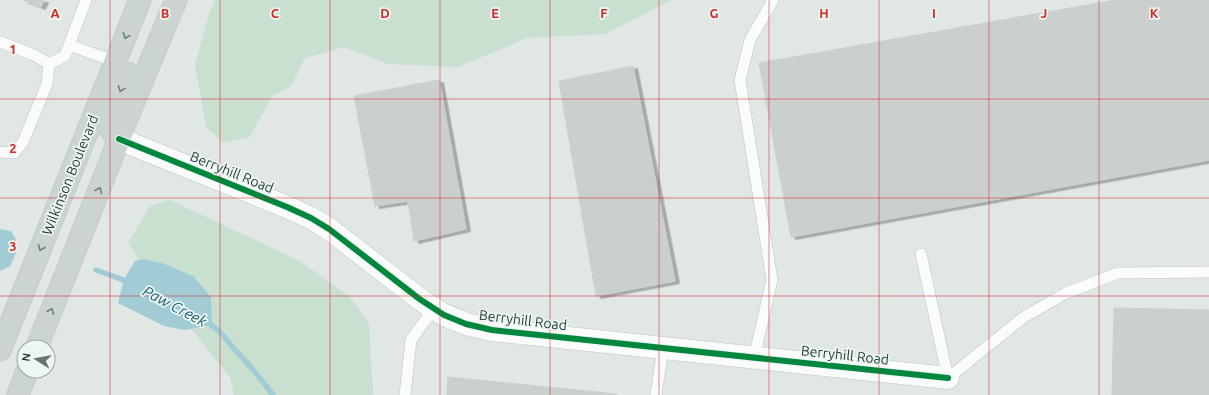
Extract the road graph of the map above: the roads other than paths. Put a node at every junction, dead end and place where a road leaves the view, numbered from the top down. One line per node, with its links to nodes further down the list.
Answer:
1 (86, 0): 7 (lane)
2 (140, 0): 8 (main road, Wilkinson Boulevard, one-way to 8)
3 (155, 0): 10 (main road, one-way to 10)
4 (176, 0): 10 (main road)
5 (773, 0): 18 (lane)
6 (0, 42): 9 (lane)
7 (69, 45): 8 (lane); 9 (lane)
8 (116, 62): 17 (main road, Wilkinson Boulevard, one-way to 17)
9 (49, 64): 11 (lane)
10 (119, 139): 14 (street, Berryhill Road); 15 (main road, one-way to 10)
11 (0, 152)
12 (921, 254): 19 (lane)
13 (1209, 272): 19 (lane)
14 (434, 308): 16 (street, Berryhill Road); 22 (lane)
15 (40, 339)
16 (663, 348): 18 (street, Berryhill Road); 23 (lane)
17 (0, 350)
18 (754, 358): 19 (street, Berryhill Road)
19 (948, 378)
20 (24, 379): 21 (main road)
21 (18, 395)
22 (405, 395)
23 (656, 395)

